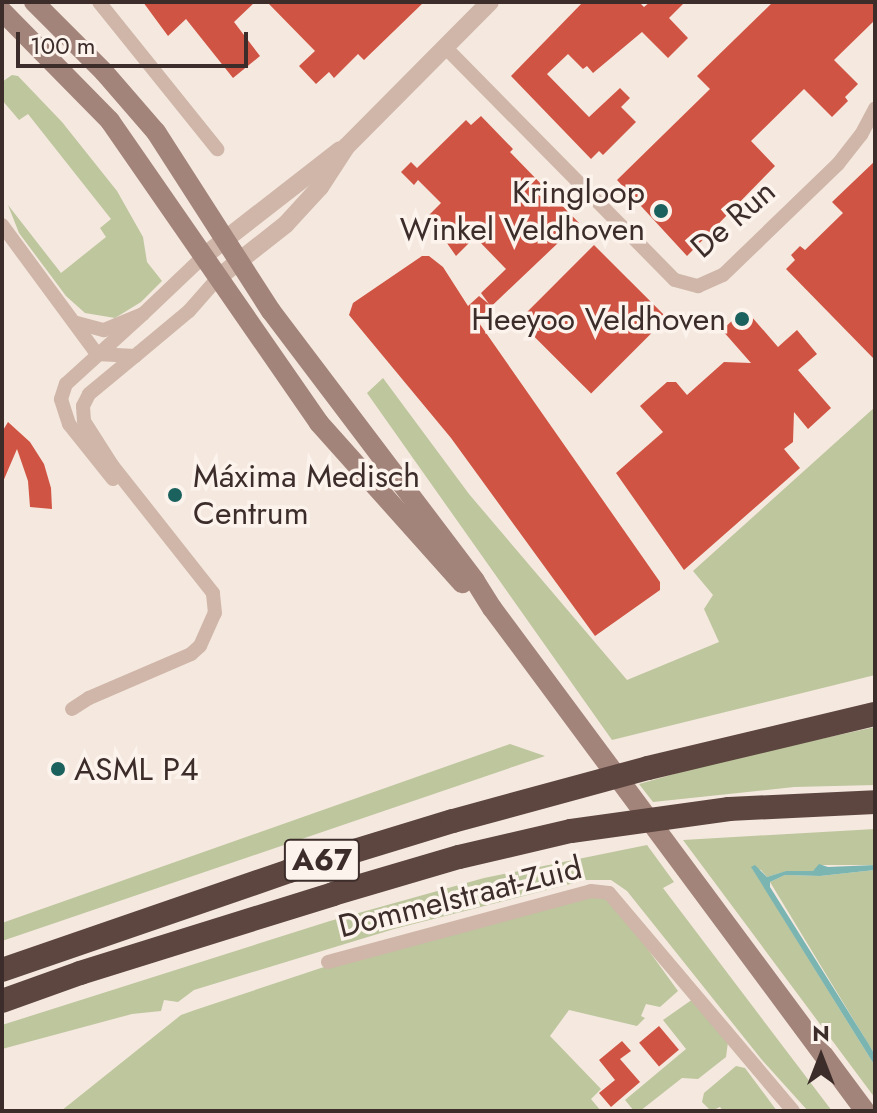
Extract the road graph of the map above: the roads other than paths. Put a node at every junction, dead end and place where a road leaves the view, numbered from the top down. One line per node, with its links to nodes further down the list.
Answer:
1 (34, 2): 11 (main road)
2 (99, 2): 8 (street)
3 (490, 2): 5 (street)
4 (2, 11): 12 (main road)
5 (445, 47): 6 (street, De Run); 7 (street)
6 (875, 109)
7 (346, 147): 11 (street); 13 (street)
8 (217, 149)
9 (2, 209): 10 (street)
10 (6, 230): 16 (street)
11 (227, 239): 12 (street); 13 (main road)
12 (204, 256): 14 (main road); 15 (street)
13 (239, 260): 14 (street); 20 (main road)
14 (219, 277): 18 (street); 20 (main road)
15 (143, 314): 16 (street); 17 (street)
16 (77, 323): 17 (street)
17 (97, 354): 18 (street); 19 (street)
18 (135, 356): 19 (street)
19 (146, 509): 21 (street)
20 (492, 608): 28 (main road)
21 (72, 709)
22 (875, 714): 25 (highway, A67)
23 (875, 802): 26 (highway, A67)
24 (328, 962): 27 (street, Dommelstraat-Zuid)
25 (2, 970)
26 (2, 1001)
27 (793, 1111)
28 (865, 1111)

